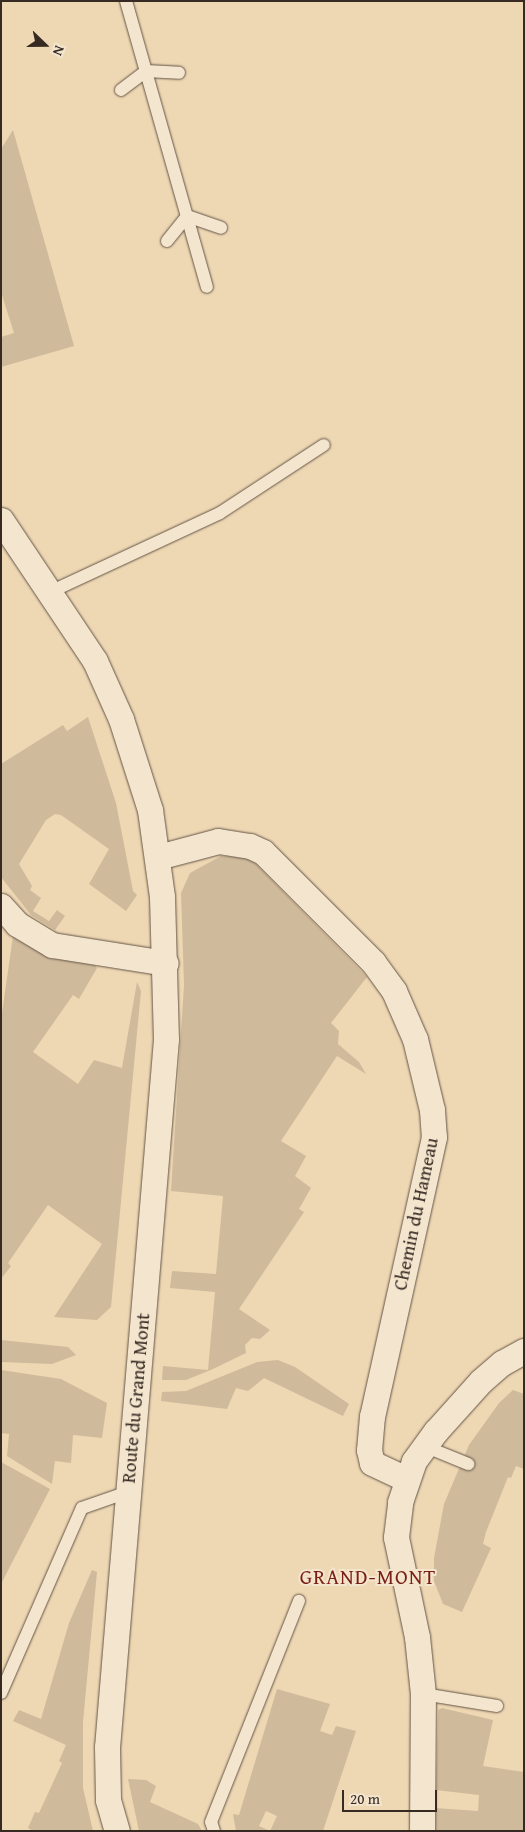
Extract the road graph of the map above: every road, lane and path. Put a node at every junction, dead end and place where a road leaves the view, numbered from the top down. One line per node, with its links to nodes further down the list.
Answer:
1 (126, 1): 2 (lane)
2 (146, 71): 3 (lane); 4 (lane); 5 (lane)
3 (179, 74)
4 (121, 90)
5 (187, 216): 6 (lane); 7 (lane); 8 (lane)
6 (221, 228)
7 (167, 241)
8 (207, 287)
9 (324, 444): 11 (lane)
10 (1, 520): 11 (street, Route du Grand Mont)
11 (50, 592): 12 (street, Route du Grand Mont)
12 (158, 857): 14 (street, Route du Grand Mont); 18 (street, Chemin du Hameau)
13 (1, 906): 14 (street)
14 (166, 963): 19 (street, Route du Grand Mont)
15 (524, 1351): 16 (street)
16 (424, 1446): 17 (lane); 18 (street)
17 (468, 1464)
18 (406, 1479): 22 (street)
19 (128, 1492): 21 (lane); 24 (street, Route du Grand Mont)
20 (298, 1601): 25 (lane)
21 (1, 1693)
22 (423, 1694): 23 (lane); 26 (street)
23 (497, 1706)
24 (117, 1831)
25 (214, 1831)
26 (422, 1831)

